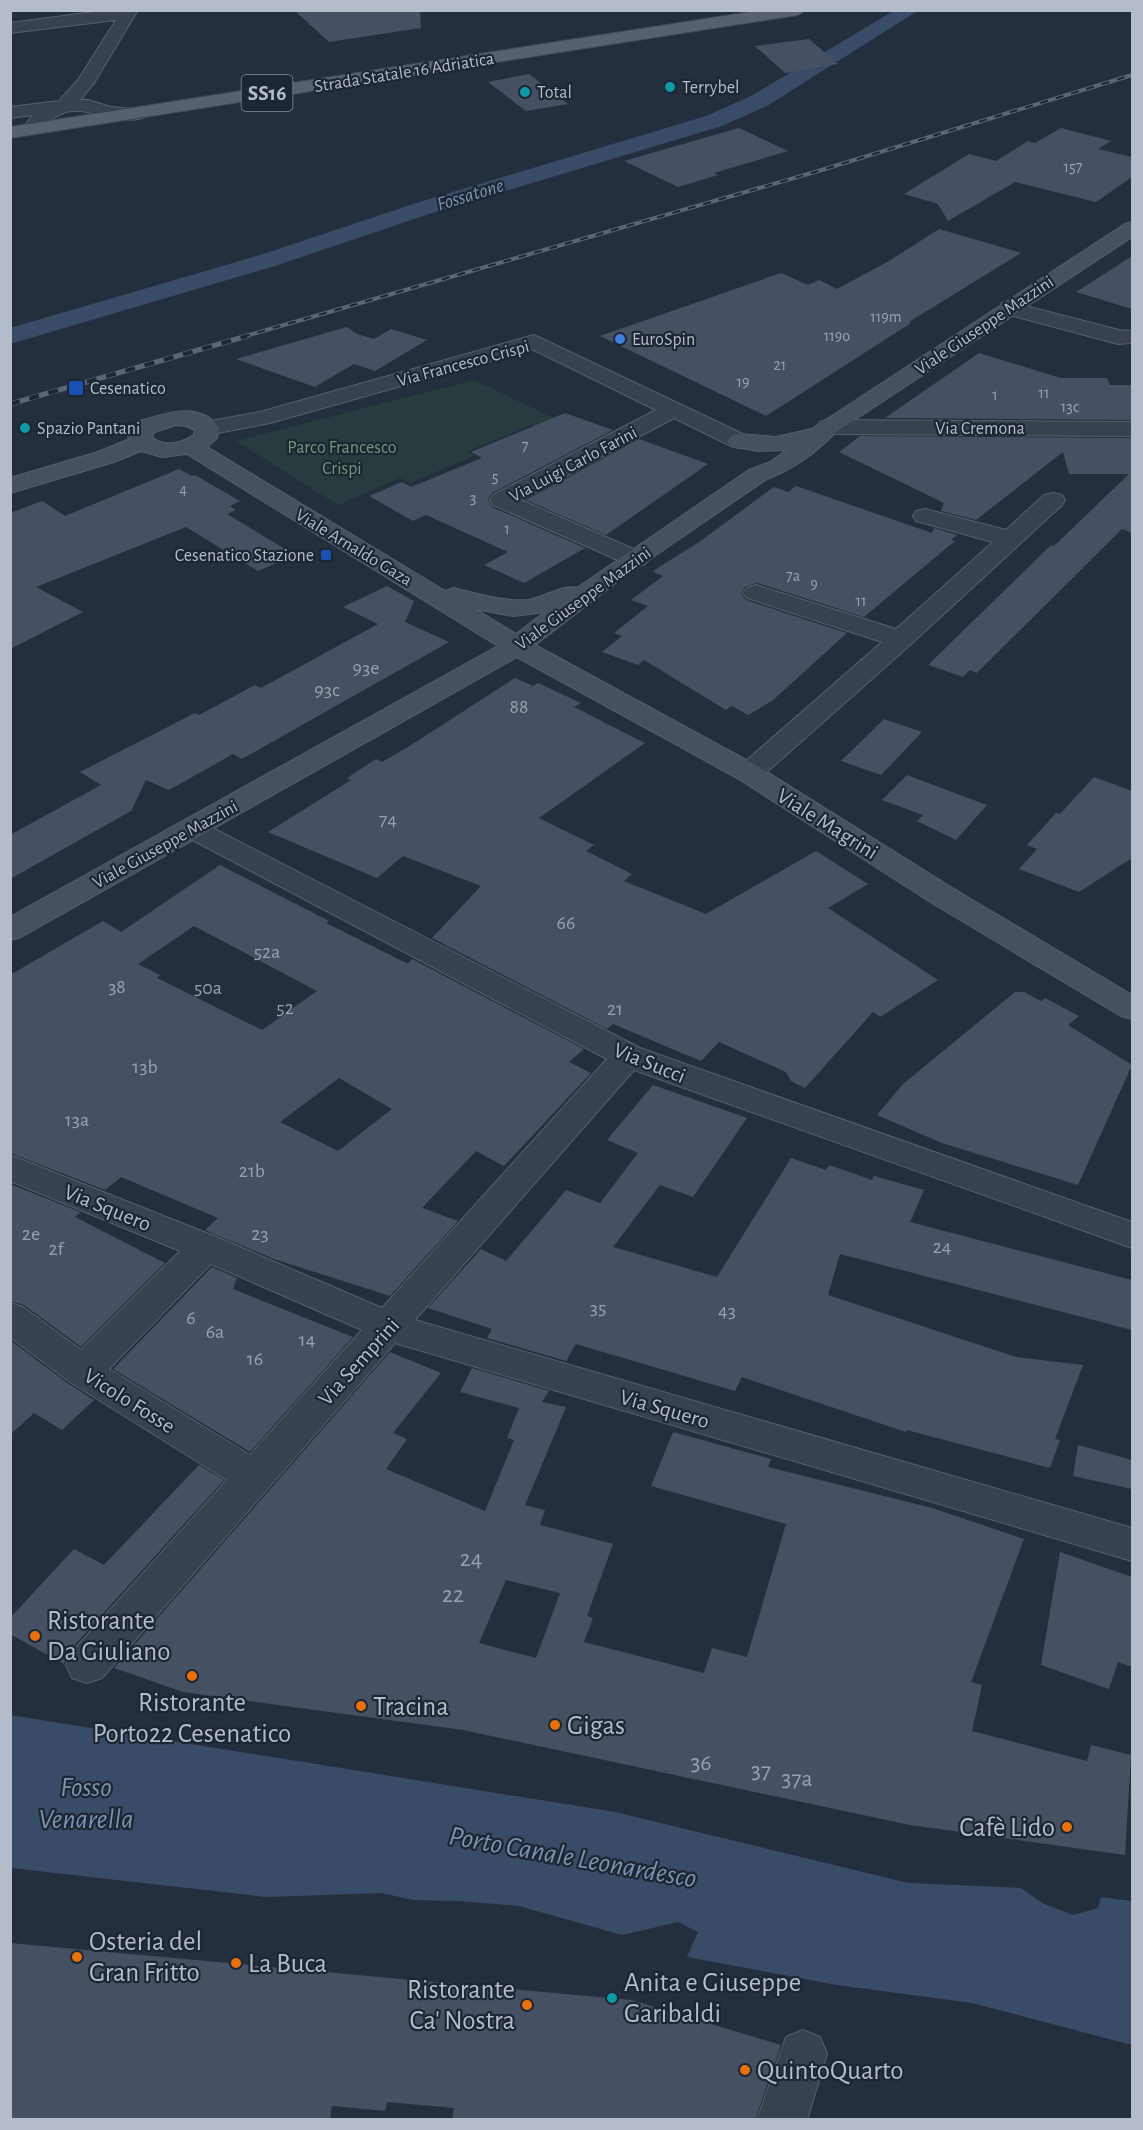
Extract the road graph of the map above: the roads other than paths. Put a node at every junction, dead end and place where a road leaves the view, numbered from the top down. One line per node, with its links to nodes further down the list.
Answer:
1 (798, 10): 6 (main road, Strada Statale 16 Adriatica / SS16)
2 (130, 11): 3 (street); 4 (street)
3 (10, 28)
4 (65, 105): 5 (street); 6 (street); 7 (street)
5 (10, 113)
6 (137, 114): 7 (main road, Strada Statale 16 Adriatica / SS16)
7 (16, 129)
8 (1132, 228): 9 (street, Viale Giuseppe Mazzini)
9 (1010, 308): 10 (street); 13 (street, Viale Giuseppe Mazzini)
10 (1132, 337)
11 (673, 410): 14 (street, Via Francesco Crispi); 15 (street, Via Francesco Crispi); 22 (street, Via Luigi Carlo Farini)
12 (1132, 429): 13 (street, Via Cremona)
13 (825, 430): 15 (street, Via Francesco Crispi); 17 (street, Viale Giuseppe Mazzini)
14 (199, 437): 16 (street); 16 (street, Viale Arnaldo Gaza); 24 (street, Viale Arnaldo Gaza)
15 (739, 441): 17 (street, Via Francesco Crispi)
16 (142, 442): 18 (street)
17 (757, 475): 22 (street, Viale Giuseppe Mazzini)
18 (10, 486)
19 (1053, 500): 21 (street)
20 (925, 516): 21 (street)
21 (1010, 539): 26 (street)
22 (636, 559): 23 (street, Viale Giuseppe Mazzini)
23 (609, 576): 24 (street); 27 (street, Viale Giuseppe Mazzini)
24 (405, 577): 27 (street, Viale Arnaldo Gaza)
25 (756, 593): 26 (street)
26 (901, 639): 28 (street)
27 (517, 646): 28 (street, Viale Magrini); 29 (street, Viale Giuseppe Mazzini)
28 (749, 773): 31 (street, Viale Magrini)
29 (193, 829): 30 (street, Viale Giuseppe Mazzini); 32 (street, Via Succi)
30 (10, 930)
31 (1132, 1009)
32 (628, 1056): 34 (street, Via Succi); 37 (street, Via Semprini)
33 (10, 1167): 35 (street, Via Squero)
34 (1132, 1235)
35 (206, 1247): 37 (street, Via Squero); 38 (street)
36 (10, 1317): 38 (street, Vicolo Fosse)
37 (390, 1327): 39 (street, Via Semprini); 40 (street, Via Squero)
38 (83, 1372): 39 (street, Vicolo Fosse)
39 (254, 1477): 41 (street, Via Semprini)
40 (1132, 1545)
41 (87, 1665)
42 (803, 2054): 43 (street)
43 (782, 2120)

